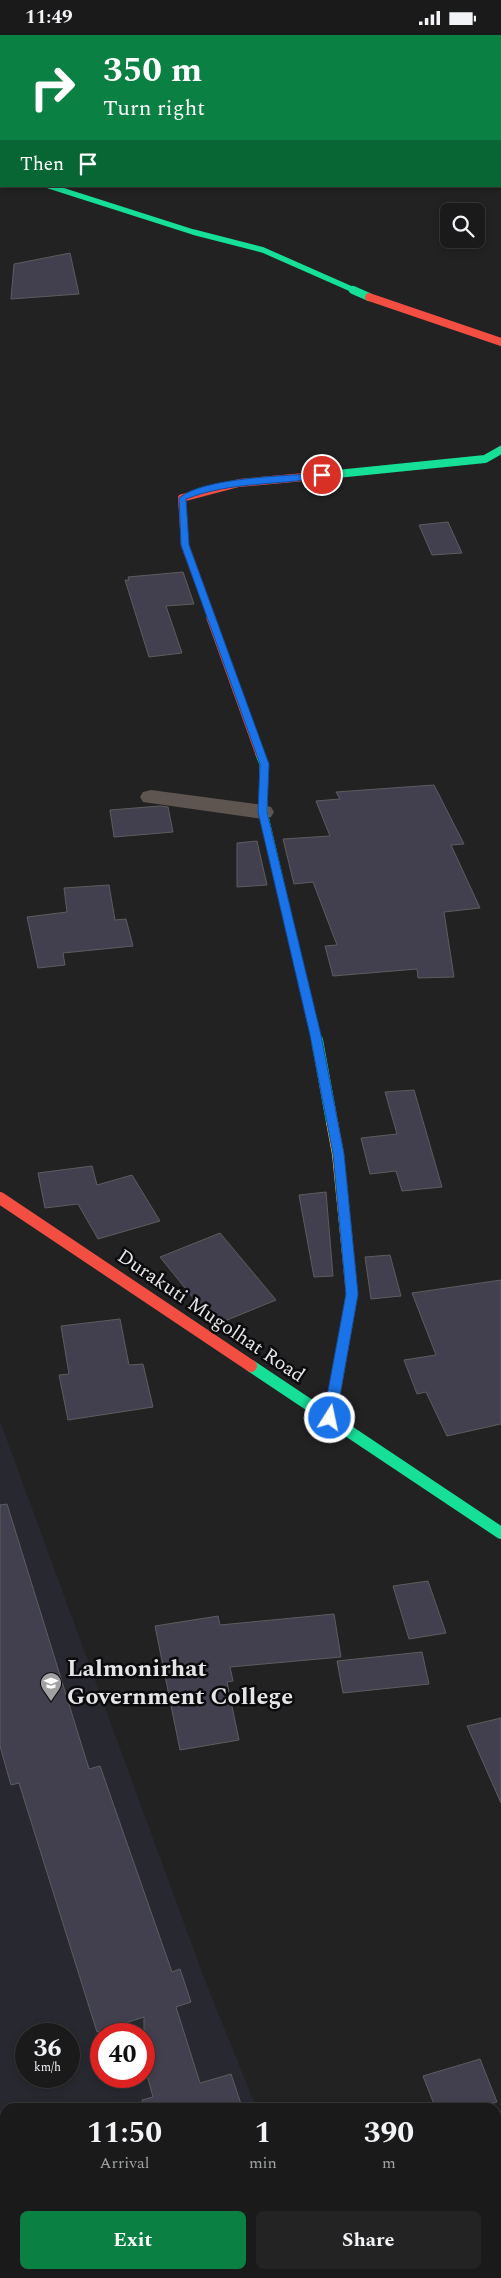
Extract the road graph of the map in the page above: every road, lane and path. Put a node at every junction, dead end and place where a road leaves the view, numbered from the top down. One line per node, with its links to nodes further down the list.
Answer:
1 (52, 187): 2 (street)
2 (501, 342)
3 (501, 450): 5 (street)
4 (151, 797): 5 (street)
5 (262, 812): 7 (street)
6 (0, 1198): 7 (street, Durakuti Mugolhat Road)
7 (330, 1418): 8 (street, Durakuti Mugolhat Road)
8 (501, 1533)

